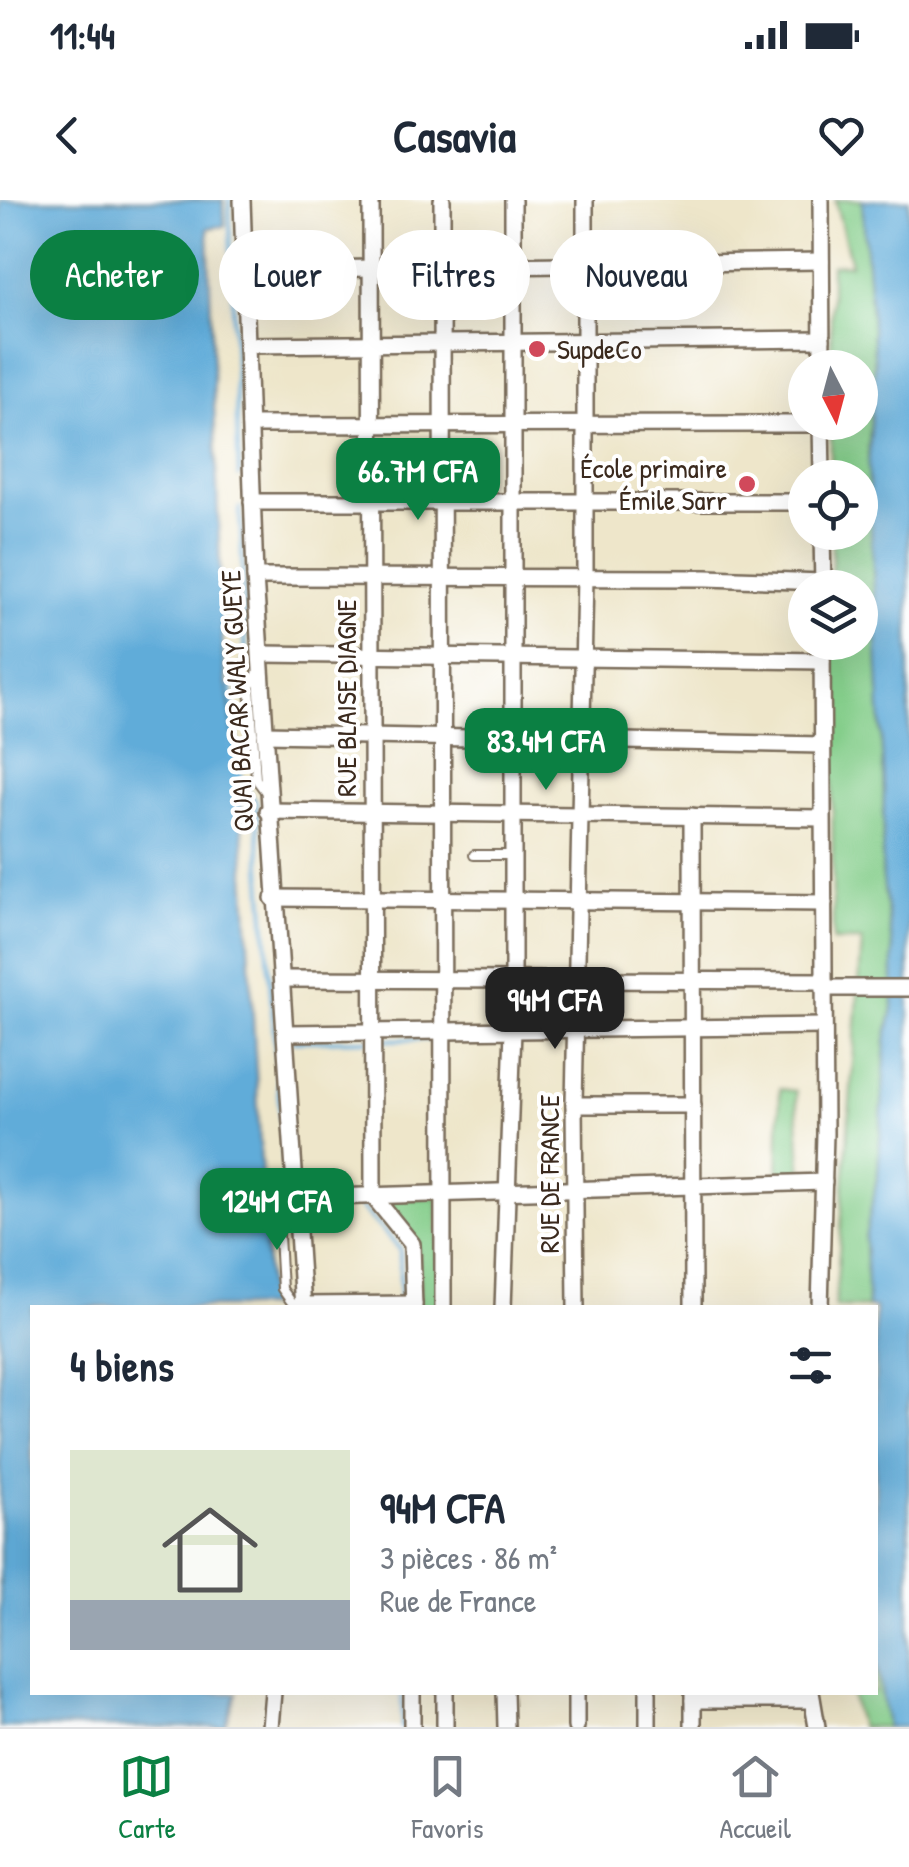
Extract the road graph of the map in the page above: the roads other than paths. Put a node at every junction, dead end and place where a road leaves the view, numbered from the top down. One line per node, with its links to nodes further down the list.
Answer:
1 (242, 200): 7 (street, QUAI BACAR WALY GUEYE)
2 (371, 200): 14 (street, RUE BLAISE DIAGNE)
3 (442, 200): 8 (street)
4 (513, 200): 9 (street)
5 (585, 200): 10 (street, RUE DE FRANCE)
6 (821, 200): 11 (street)
7 (242, 230)
8 (442, 230)
9 (513, 230)
10 (585, 230)
11 (821, 261): 12 (street); 20 (street)
12 (723, 263)
13 (357, 268): 14 (street)
14 (372, 268): 15 (street); 21 (street, RUE BLAISE DIAGNE)
15 (377, 268)
16 (246, 320): 25 (street, QUAI BACAR WALY GUEYE)
17 (444, 320): 23 (street)
18 (511, 320): 22 (street)
19 (583, 320): 24 (street, RUE DE FRANCE)
20 (822, 339): 24 (street); 26 (street)
21 (372, 343): 23 (street); 25 (street); 28 (street, RUE BLAISE DIAGNE)
22 (511, 343): 23 (street); 24 (street); 27 (street)
23 (444, 344): 29 (street)
24 (583, 344): 31 (street, RUE DE FRANCE)
25 (247, 345): 32 (street, QUAI BACAR WALY GUEYE)
26 (822, 350)
27 (511, 422): 29 (street); 31 (street); 36 (street)
28 (371, 423): 29 (street); 32 (street); 33 (street, RUE BLAISE DIAGNE)
29 (442, 423): 34 (street)
30 (788, 423): 31 (street)
31 (582, 424): 38 (street, RUE DE FRANCE)
32 (250, 425): 35 (street, QUAI BACAR WALY GUEYE)
33 (371, 501): 34 (street); 35 (street); 41 (street, RUE BLAISE DIAGNE)
34 (444, 501): 36 (street); 42 (street)
35 (252, 502): 40 (street, QUAI BACAR WALY GUEYE)
36 (512, 502): 38 (street); 43 (street)
37 (788, 502): 38 (street)
38 (584, 504): 39 (street, RUE DE FRANCE)
39 (585, 577): 43 (street); 44 (street); 48 (street, RUE DE FRANCE)
40 (255, 578): 41 (street); 51 (street, QUAI BACAR WALY GUEYE)
41 (370, 578): 42 (street); 45 (street, RUE BLAISE DIAGNE)
42 (443, 579): 43 (street); 46 (street)
43 (514, 580): 47 (street)
44 (788, 584)
45 (370, 656): 46 (street); 51 (street); 53 (street, RUE BLAISE DIAGNE)
46 (443, 656): 47 (street); 54 (street)
47 (514, 658): 48 (street); 55 (street)
48 (582, 659): 49 (street); 56 (street, RUE DE FRANCE)
49 (788, 660)
50 (822, 660): 57 (street)
51 (261, 661): 52 (street, QUAI BACAR WALY GUEYE); 58 (lane)
52 (264, 734): 53 (street); 58 (street, QUAI BACAR WALY GUEYE)
53 (370, 736): 54 (street); 59 (street, RUE BLAISE DIAGNE)
54 (441, 738): 55 (street); 60 (street)
55 (512, 740): 56 (street); 61 (street)
56 (582, 742): 57 (street); 62 (street, RUE DE FRANCE)
57 (821, 745): 64 (street)
58 (268, 802): 59 (street); 67 (street, QUAI BACAR WALY GUEYE)
59 (371, 813): 60 (street); 69 (street, RUE BLAISE DIAGNE)
60 (442, 814): 61 (street); 68 (street)
61 (514, 815): 62 (street); 66 (street)
62 (580, 816): 63 (street); 71 (street, RUE DE FRANCE)
63 (692, 816): 64 (street); 72 (street)
64 (822, 818): 73 (street)
65 (474, 855): 66 (lane)
66 (514, 855): 70 (street)
67 (273, 898): 69 (street); 75 (street, QUAI BACAR WALY GUEYE)
68 (440, 898): 69 (street); 70 (street); 74 (street)
69 (370, 899): 76 (street, RUE BLAISE DIAGNE)
70 (512, 900): 71 (street); 77 (street)
71 (578, 900): 72 (street); 79 (street, RUE DE FRANCE)
72 (693, 902): 73 (street); 78 (street)
73 (824, 904): 80 (street)
74 (440, 978): 76 (street); 77 (street); 86 (street)
75 (282, 979): 76 (street); 88 (street, QUAI BACAR WALY GUEYE)
76 (370, 980): 87 (street, RUE BLAISE DIAGNE)
77 (513, 980): 79 (street); 85 (street)
78 (693, 980): 79 (street); 80 (street); 83 (street)
79 (577, 981): 84 (street, RUE DE FRANCE)
80 (824, 985): 81 (street); 82 (street)
81 (909, 988)
82 (823, 1026): 83 (street); 91 (street)
83 (693, 1028): 84 (street); 90 (street)
84 (574, 1029): 85 (street); 89 (street, RUE DE FRANCE)
85 (513, 1030): 86 (street); 94 (street)
86 (442, 1031): 87 (street); 95 (street)
87 (370, 1032): 88 (street); 96 (street, RUE BLAISE DIAGNE)
88 (287, 1034): 97 (street, QUAI BACAR WALY GUEYE)
89 (574, 1105): 90 (street); 93 (street, RUE DE FRANCE)
90 (693, 1105): 92 (street)
91 (824, 1182): 92 (street); 104 (street)
92 (693, 1185): 93 (street); 103 (street)
93 (573, 1189): 94 (street); 102 (street, RUE DE FRANCE)
94 (505, 1190): 95 (street); 101 (street)
95 (441, 1193): 96 (street); 100 (street)
96 (373, 1196): 97 (street); 99 (street)
97 (297, 1198): 98 (street, QUAI BACAR WALY GUEYE)
98 (303, 1305)
99 (414, 1305)
100 (443, 1305)
101 (504, 1305)
102 (576, 1305)
103 (693, 1305)
104 (820, 1305)
105 (273, 1695): 113 (street)
106 (412, 1695): 114 (street)
107 (445, 1695): 115 (street)
108 (505, 1695): 116 (street)
109 (576, 1695): 117 (street)
110 (648, 1695): 118 (street)
111 (693, 1696): 112 (street); 119 (street)
112 (811, 1696): 120 (street)
113 (270, 1727)
114 (412, 1727)
115 (445, 1727)
116 (506, 1727)
117 (576, 1727)
118 (648, 1727)
119 (693, 1727)
120 (818, 1727)

